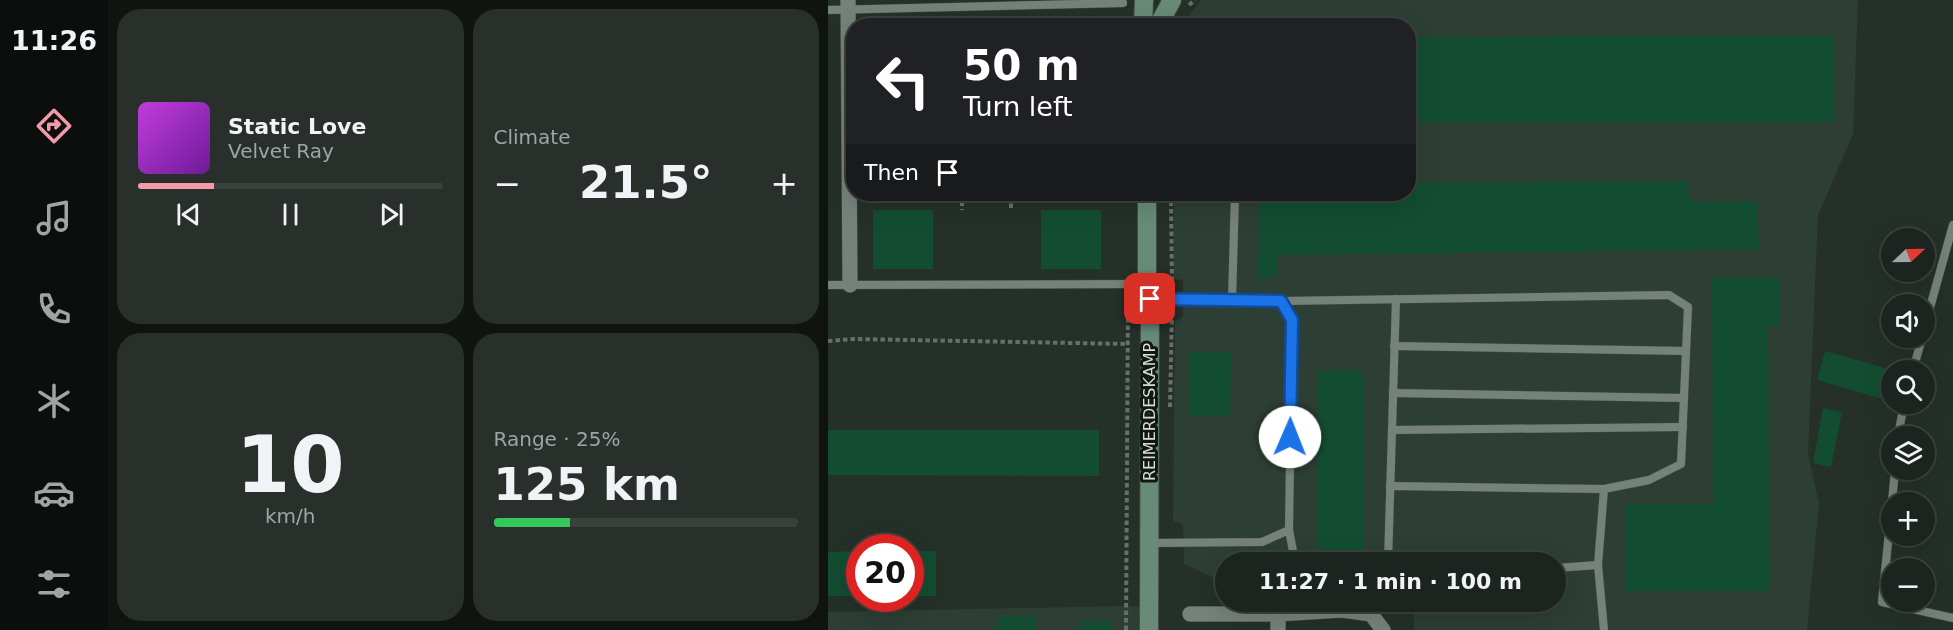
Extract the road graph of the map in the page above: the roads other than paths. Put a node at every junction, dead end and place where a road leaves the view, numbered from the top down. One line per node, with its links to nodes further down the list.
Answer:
1 (1144, 0): 6 (main road)
2 (1172, 0): 7 (main road)
3 (1123, 3): 4 (lane)
4 (849, 5): 5 (lane)
5 (828, 10)
6 (1143, 18)
7 (1162, 18)
8 (849, 201): 13 (street)
9 (1147, 201): 14 (main road, REIMERDESKAMP)
10 (1234, 201): 17 (lane)
11 (1953, 225): 15 (lane)
12 (828, 285): 13 (lane)
13 (850, 285): 14 (lane)
14 (1149, 291): 17 (lane); 28 (main road, REIMERDESKAMP)
15 (1934, 294)
16 (1396, 299): 18 (lane); 19 (lane); 20 (lane)
17 (1232, 300): 18 (lane)
18 (1281, 301): 27 (lane)
19 (1394, 346): 20 (lane); 21 (lane)
20 (1686, 351): 22 (lane)
21 (1393, 393): 22 (lane); 24 (lane)
22 (1684, 398): 23 (lane)
23 (1683, 428): 24 (lane); 26 (lane)
24 (1392, 430): 25 (lane)
25 (1390, 486): 26 (lane); 31 (lane)
26 (1604, 489): 32 (lane)
27 (1289, 530): 28 (lane); 30 (lane)
28 (1148, 543): 37 (main road, REIMERDESKAMP)
29 (1888, 546): 36 (lane)
30 (1292, 552)
31 (1388, 552)
32 (1598, 565): 33 (lane); 40 (lane)
33 (1566, 567)
34 (1190, 614): 35 (street)
35 (1278, 614): 38 (street); 39 (street)
36 (1953, 618)
37 (1149, 630)
38 (1278, 630)
39 (1383, 630)
40 (1604, 630)

